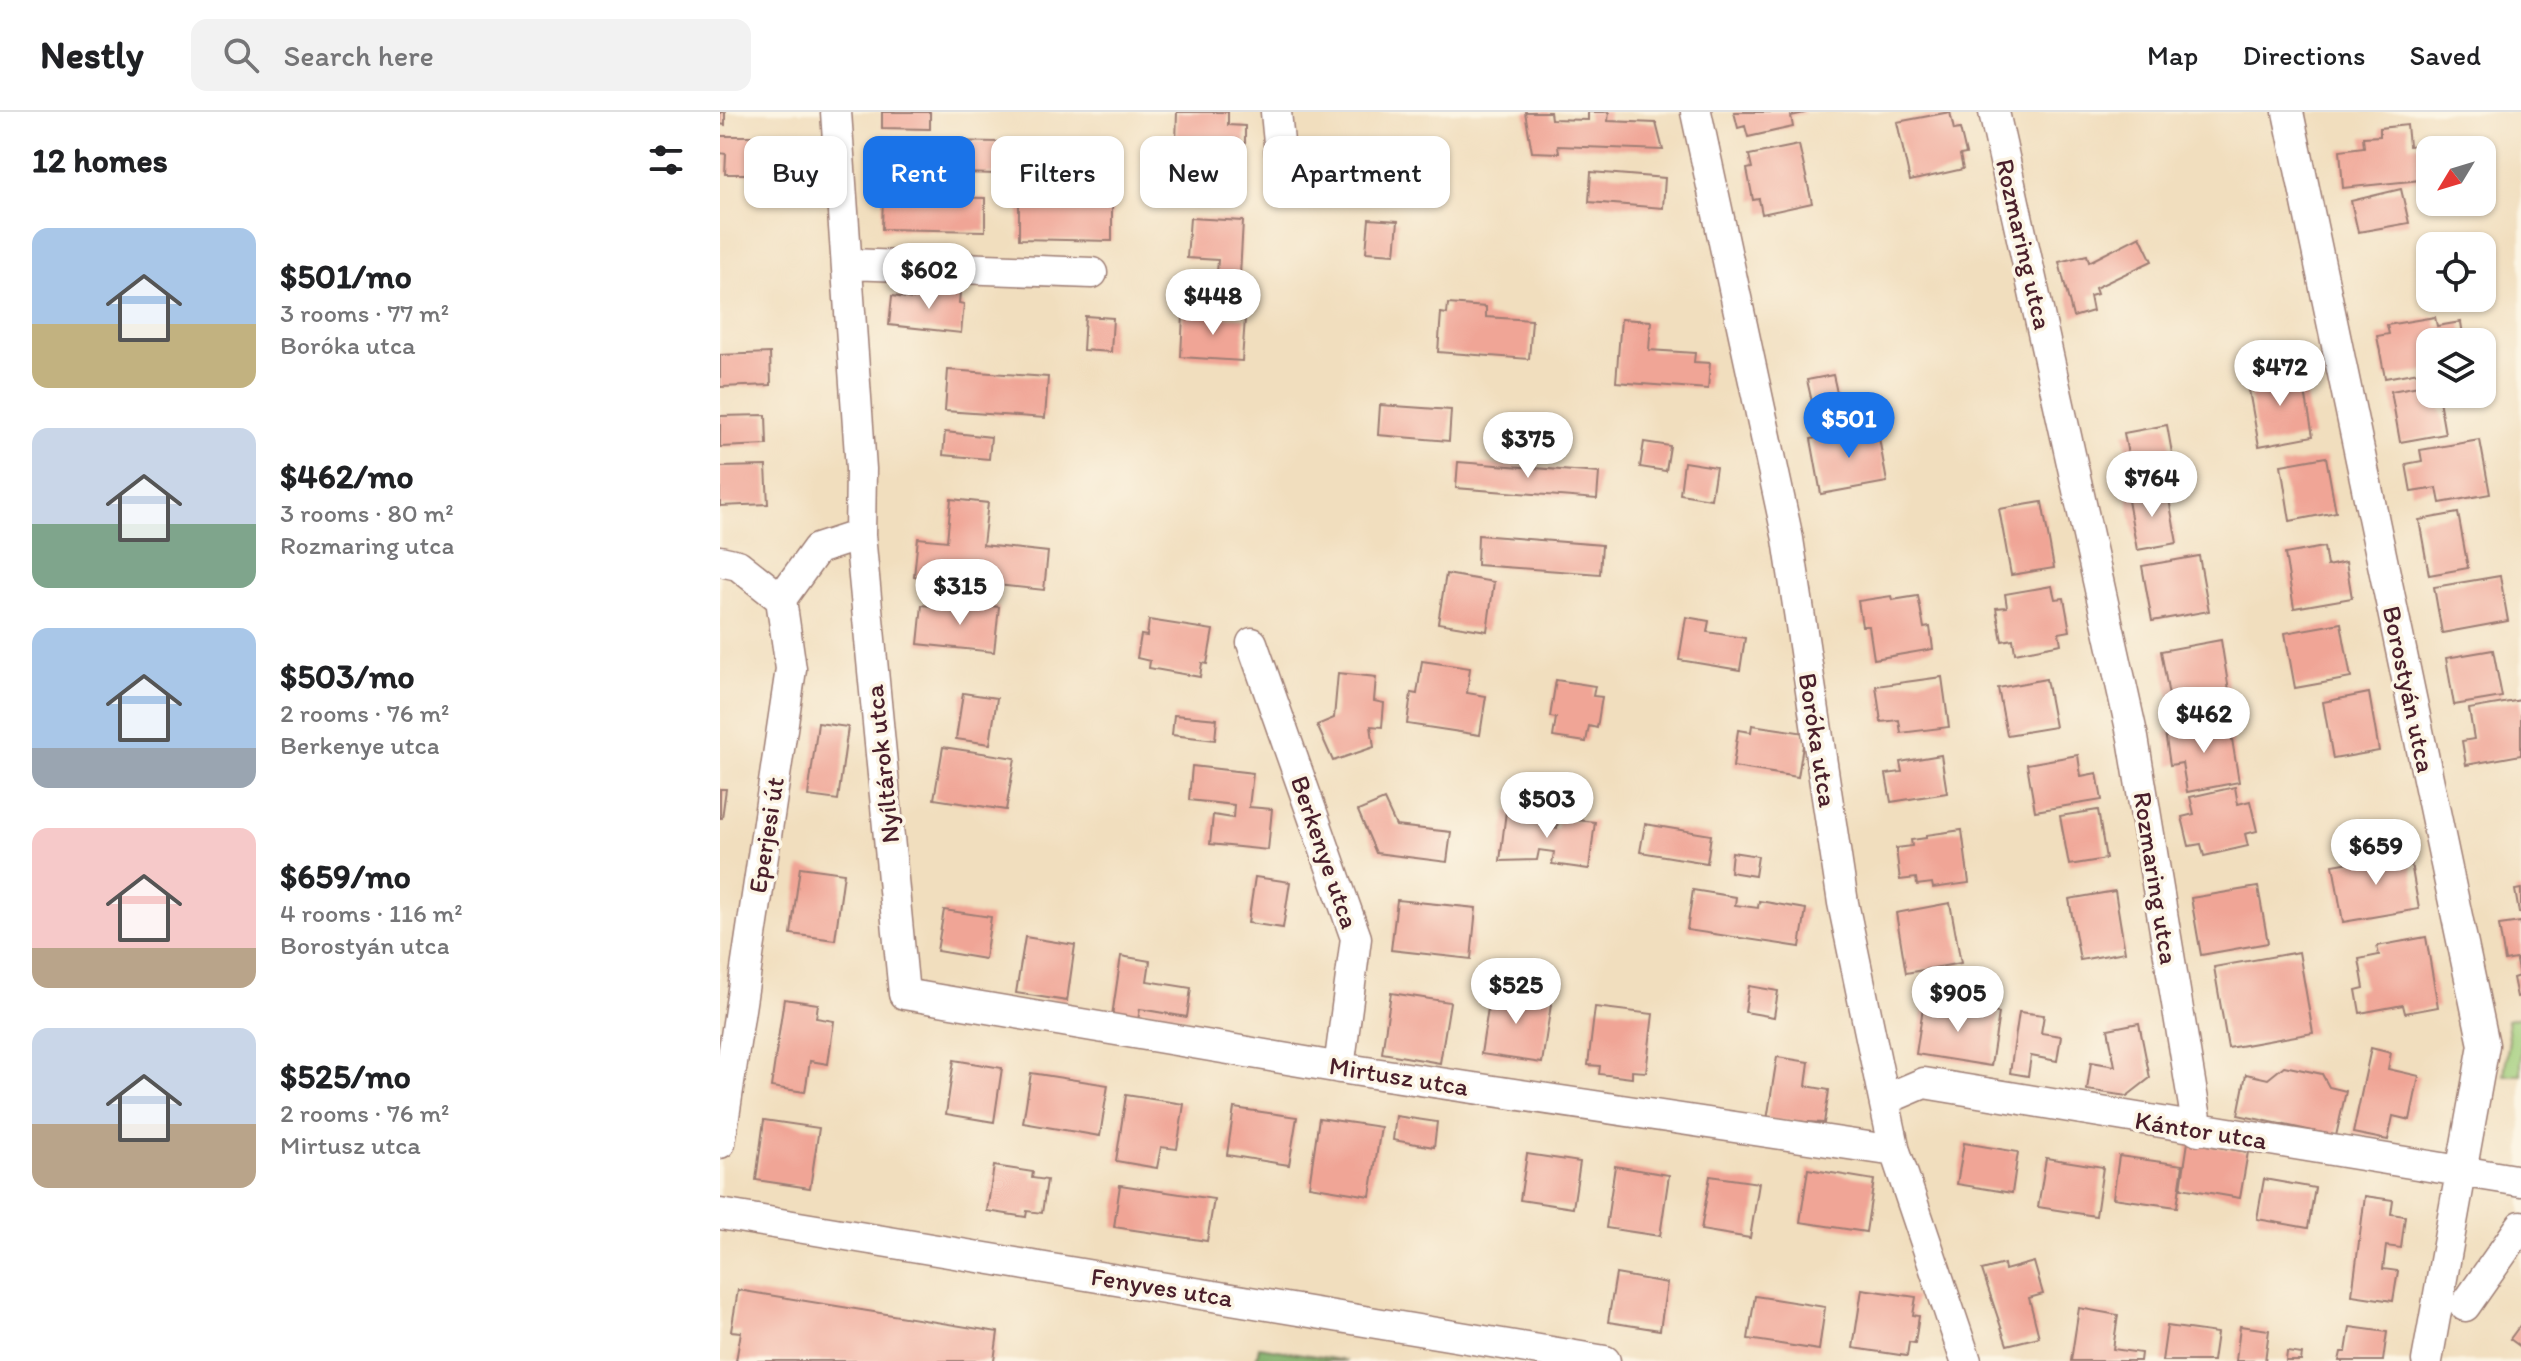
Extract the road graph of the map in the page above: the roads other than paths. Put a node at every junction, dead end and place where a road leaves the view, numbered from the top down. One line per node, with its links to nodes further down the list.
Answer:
1 (836, 112): 7 (street, Nyíltárok utca)
2 (1276, 112): 6 (street)
3 (1696, 112): 15 (street, Boróka utca)
4 (1994, 112): 16 (street, Rozmaring utca)
5 (2288, 112): 19 (street, Borostyán utca)
6 (1278, 136)
7 (848, 264): 8 (street); 9 (street, Nyíltárok utca)
8 (1092, 273)
9 (860, 535): 11 (street); 13 (street, Nyíltárok utca)
10 (720, 561): 11 (street)
11 (781, 599): 17 (street, Eperjesi út)
12 (1252, 643): 14 (street, Berkenye utca)
13 (904, 994): 14 (street, Mirtusz utca)
14 (1339, 1068): 18 (street, Mirtusz utca)
15 (1884, 1100): 16 (street, Kántor utca); 18 (street, Boróka utca)
16 (2198, 1130): 19 (street, Kántor utca)
17 (720, 1143)
18 (1895, 1151): 25 (street, Boróka utca)
19 (2459, 1171): 20 (street, Kántor utca); 26 (street, Borostyán utca)
20 (2521, 1181)
21 (720, 1214): 24 (street, Fenyves utca)
22 (2521, 1226): 23 (street)
23 (2465, 1306)
24 (1605, 1361)
25 (1966, 1361)
26 (2427, 1361)

